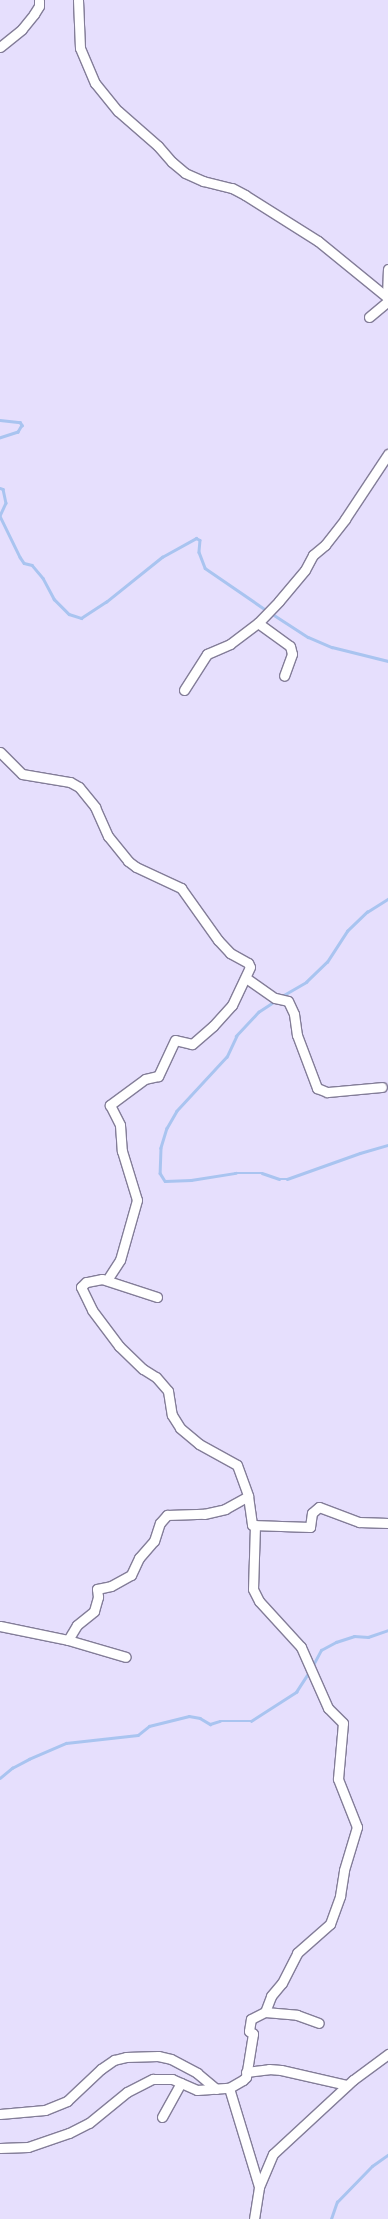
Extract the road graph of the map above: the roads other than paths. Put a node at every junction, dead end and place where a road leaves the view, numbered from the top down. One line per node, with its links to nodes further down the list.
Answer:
1 (39, 0): 3 (street)
2 (78, 0): 5 (street)
3 (0, 47)
4 (388, 269): 5 (street)
5 (388, 299): 6 (street)
6 (369, 317)
7 (388, 454): 8 (street)
8 (258, 623): 9 (street); 10 (street)
9 (284, 676)
10 (184, 690)
11 (0, 752): 12 (street)
12 (246, 978): 13 (street); 14 (street)
13 (382, 1087)
14 (107, 1280): 15 (street); 16 (street)
15 (157, 1297)
16 (248, 1496): 18 (street); 20 (street)
17 (388, 1523): 18 (street)
18 (255, 1525): 22 (street)
19 (0, 1626): 20 (street)
20 (68, 1640): 21 (street)
21 (126, 1657)
22 (265, 2012): 23 (street); 25 (street)
23 (319, 2023)
24 (388, 2054): 27 (street)
25 (246, 2072): 27 (street); 28 (street)
26 (181, 2083): 29 (street); 31 (street); 32 (street)
27 (347, 2085): 33 (street)
28 (229, 2088): 29 (street); 33 (street)
29 (216, 2089): 30 (street)
30 (0, 2114)
31 (162, 2117)
32 (0, 2148)
33 (259, 2187): 34 (street)
34 (254, 2219)

